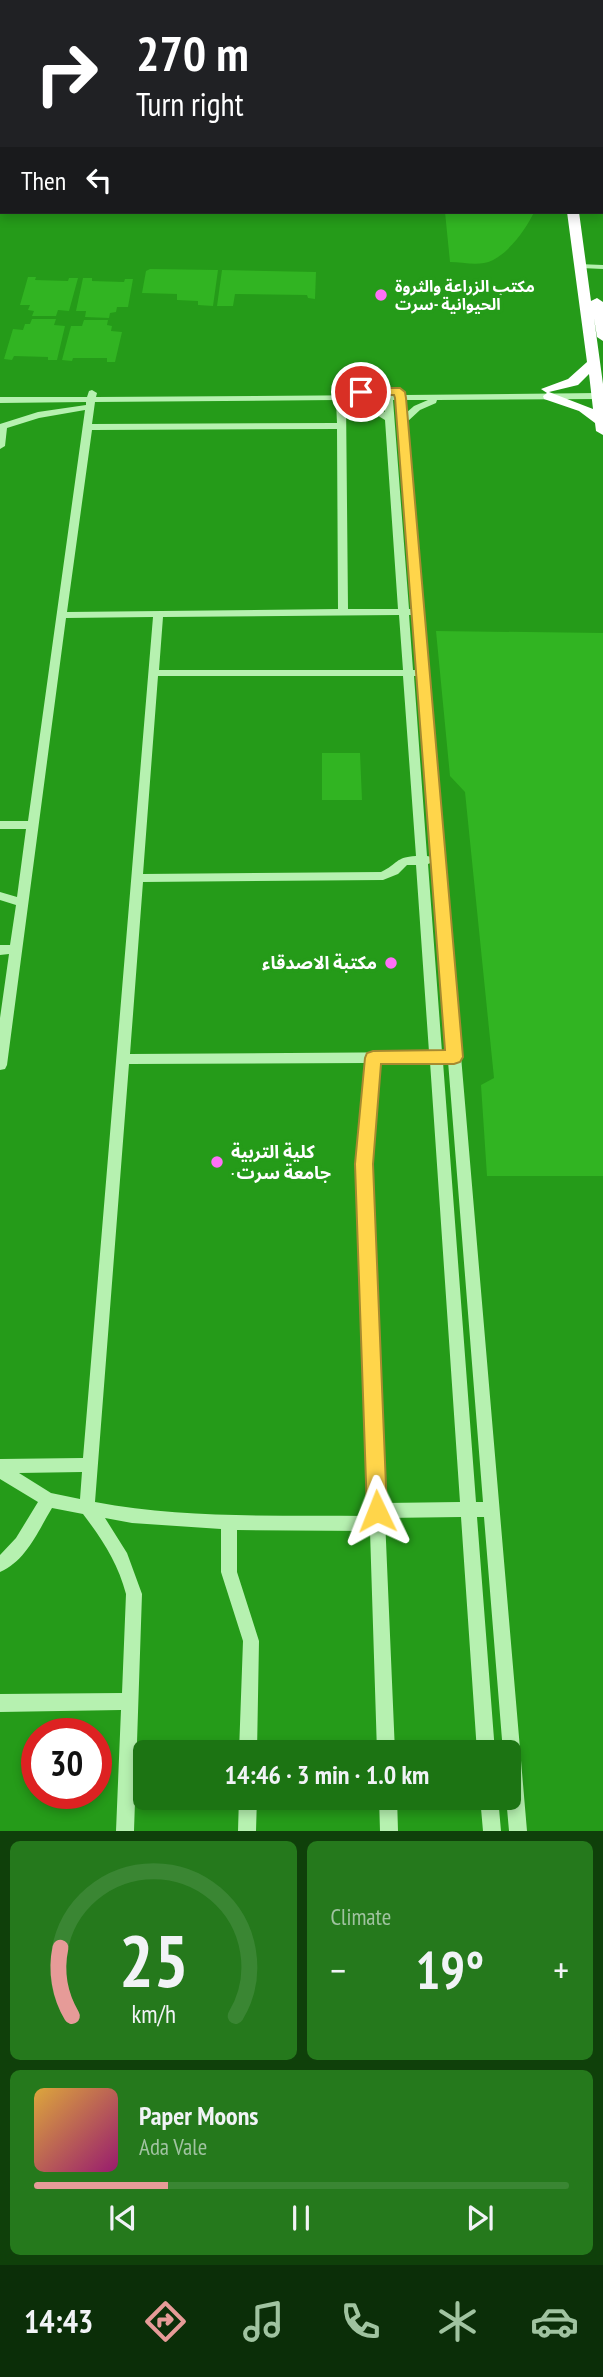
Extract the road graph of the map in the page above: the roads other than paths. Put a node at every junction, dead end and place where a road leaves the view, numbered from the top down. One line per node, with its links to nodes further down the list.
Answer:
1 (574, 214): 3 (highway)
2 (584, 214): 3 (highway)
3 (592, 270): 4 (highway); 5 (highway)
4 (603, 337)
5 (594, 362): 6 (highway); 8 (highway)
6 (598, 392): 8 (street); 20 (highway)
7 (0, 393): 14 (street)
8 (548, 393): 9 (street); 10 (street); 20 (highway)
9 (394, 395): 10 (street); 12 (street); 14 (street); 15 (street); 16 (street)
10 (442, 398): 16 (street)
11 (341, 399): 12 (street); 14 (street); 17 (street)
12 (353, 399): 15 (street)
13 (0, 400): 14 (street)
14 (91, 400): 18 (street); 19 (street)
15 (390, 419): 22 (street)
16 (402, 422): 23 (street)
17 (340, 426): 19 (street); 24 (street)
18 (2, 427): 21 (street)
19 (87, 427): 26 (street)
20 (602, 427)
21 (0, 446)
22 (404, 612): 23 (street); 24 (street); 28 (street)
23 (418, 612): 29 (street)
24 (343, 613): 25 (street)
25 (158, 614): 26 (street); 27 (street)
26 (62, 615): 31 (street)
27 (154, 673): 28 (street); 34 (street)
28 (408, 673): 29 (street); 32 (street)
29 (423, 673): 33 (street)
30 (0, 825): 31 (street)
31 (33, 825): 36 (street)
32 (422, 860): 33 (street); 34 (street); 40 (street)
33 (438, 860): 41 (street)
34 (137, 878): 43 (street)
35 (0, 896): 36 (street)
36 (22, 903): 37 (street)
37 (16, 949): 38 (street); 39 (street)
38 (0, 950)
39 (4, 1013): 44 (street)
40 (436, 1057): 41 (street); 42 (street); 50 (street)
41 (454, 1057): 49 (street)
42 (373, 1058): 43 (street); 51 (street)
43 (122, 1059): 45 (street)
44 (0, 1065)
45 (89, 1465): 46 (street); 48 (street)
46 (0, 1468): 47 (street)
47 (48, 1500): 48 (street); 53 (street)
48 (88, 1507): 52 (street); 54 (street)
49 (491, 1508): 50 (street); 66 (street)
50 (469, 1509): 51 (street); 58 (street)
51 (377, 1517): 52 (street); 57 (street)
52 (229, 1522): 56 (street)
53 (0, 1564)
54 (130, 1701): 55 (street); 62 (street)
55 (0, 1703)
56 (248, 1740)
57 (386, 1740)
58 (485, 1740)
59 (248, 1810): 63 (street)
60 (388, 1810): 64 (street)
61 (490, 1810): 65 (street)
62 (125, 1831)
63 (247, 1831)
64 (389, 1831)
65 (492, 1831)
66 (518, 1831)

